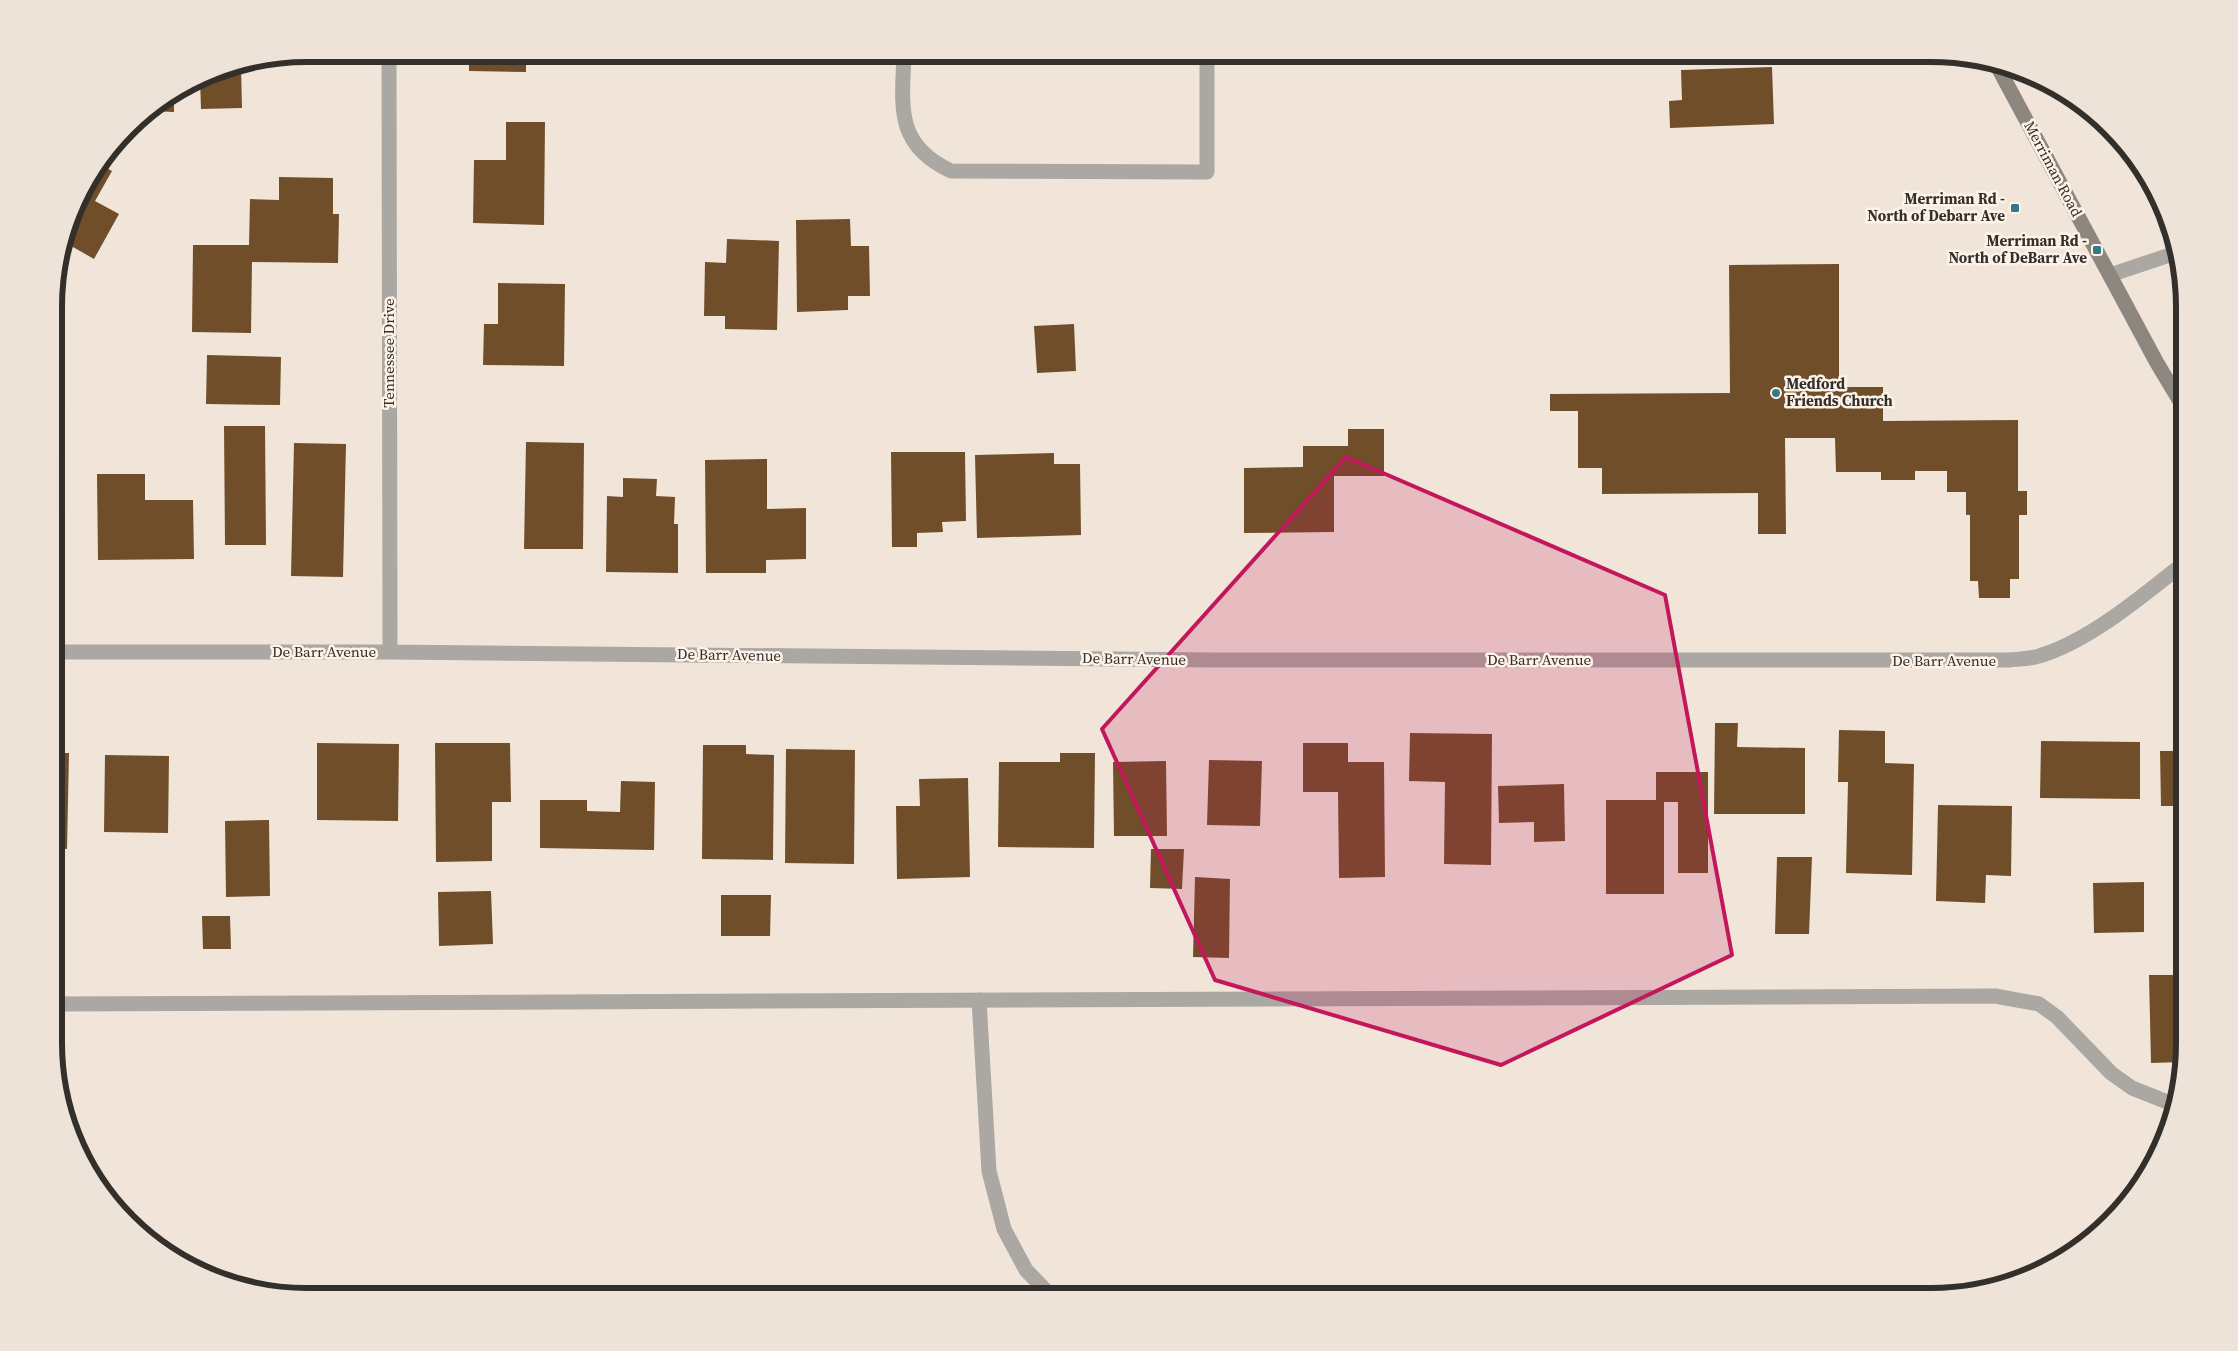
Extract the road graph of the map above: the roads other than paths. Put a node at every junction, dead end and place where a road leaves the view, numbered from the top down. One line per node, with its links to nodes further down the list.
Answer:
1 (389, 62): 10 (street, Tennessee Drive)
2 (904, 62): 3 (street)
3 (1207, 62)
4 (2001, 73): 6 (street, Merriman Road)
5 (2170, 255): 6 (street)
6 (2110, 275): 7 (street, Merriman Road)
7 (2176, 395)
8 (2176, 569): 10 (street, De Barr Avenue)
9 (62, 652): 10 (street, De Barr Avenue)
10 (390, 652)
11 (979, 1000): 12 (street); 13 (street); 14 (street)
12 (62, 1004)
13 (2168, 1102)
14 (1043, 1288)

